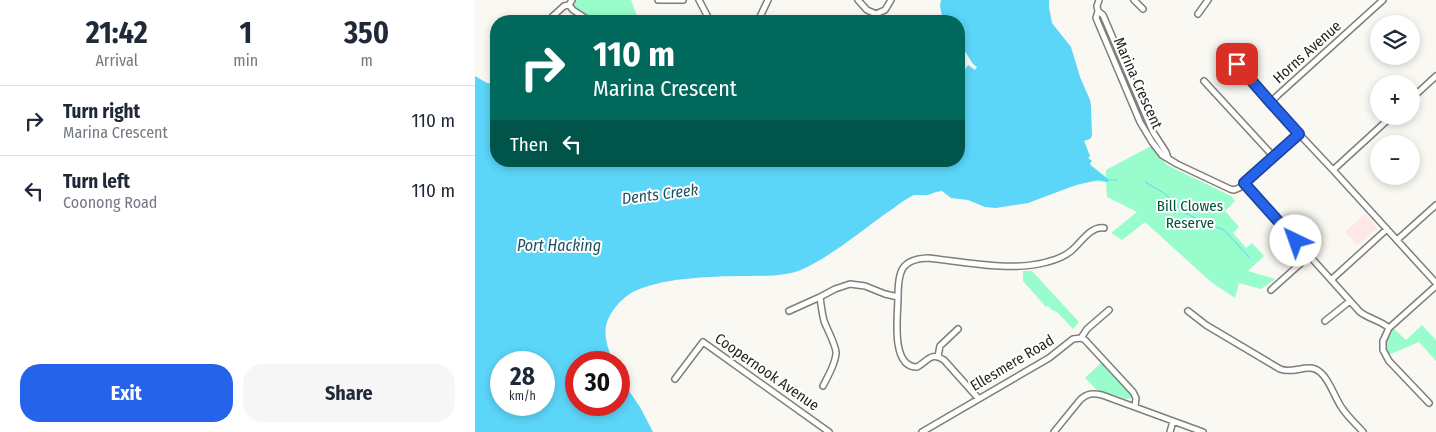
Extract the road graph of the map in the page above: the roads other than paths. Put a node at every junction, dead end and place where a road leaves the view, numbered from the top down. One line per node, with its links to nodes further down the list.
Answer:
1 (658, 0): 2 (street)
2 (683, 0)
3 (699, 0): 17 (street)
4 (768, 0): 18 (street)
5 (858, 0): 13 (street)
6 (891, 0): 13 (street)
7 (1099, 0): 28 (street, Marina Crescent)
8 (1134, 0): 12 (street)
9 (1208, 0): 14 (street)
10 (1383, 0): 23 (street, Horns Avenue)
11 (570, 2): 15 (street); 16 (street)
12 (1143, 9)
13 (876, 14)
14 (1199, 14)
15 (554, 15)
16 (581, 15)
17 (707, 15)
18 (761, 15)
19 (1226, 51): 23 (street)
20 (1436, 76): 22 (street)
21 (1205, 81): 26 (street)
22 (1420, 91)
23 (1271, 103): 25 (street)
24 (1382, 125): 27 (street)
25 (1299, 134): 26 (street); 27 (street)
26 (1274, 157): 28 (street)
27 (1333, 170): 31 (street)
28 (1244, 183): 33 (street)
29 (1436, 205): 32 (street)
30 (1104, 228): 37 (street)
31 (1387, 229): 32 (street); 34 (street)
32 (1397, 240): 35 (street)
33 (1309, 256): 34 (street); 36 (street)
34 (1331, 280): 39 (street)
35 (1436, 285): 44 (street)
36 (1271, 290)
37 (898, 297): 38 (street); 47 (street)
38 (820, 298): 40 (street); 49 (street)
39 (1350, 301): 43 (street); 44 (street)
40 (789, 310)
41 (1109, 310): 46 (street, Ellesmere Road)
42 (1188, 311): 59 (street)
43 (1325, 321)
44 (1389, 328): 51 (street)
45 (958, 329): 47 (street)
46 (1081, 338): 50 (street, Ellesmere Road); 52 (street)
47 (938, 356): 50 (street)
48 (675, 379): 54 (street, Coopernook Avenue)
49 (823, 386)
50 (978, 398): 55 (street, Ellesmere Road)
51 (1429, 403)
52 (1135, 407): 53 (street); 56 (street)
53 (1173, 421): 57 (street); 58 (street)
54 (829, 432)
55 (921, 432)
56 (1054, 432)
57 (1170, 432)
58 (1203, 432)
59 (1363, 432)

